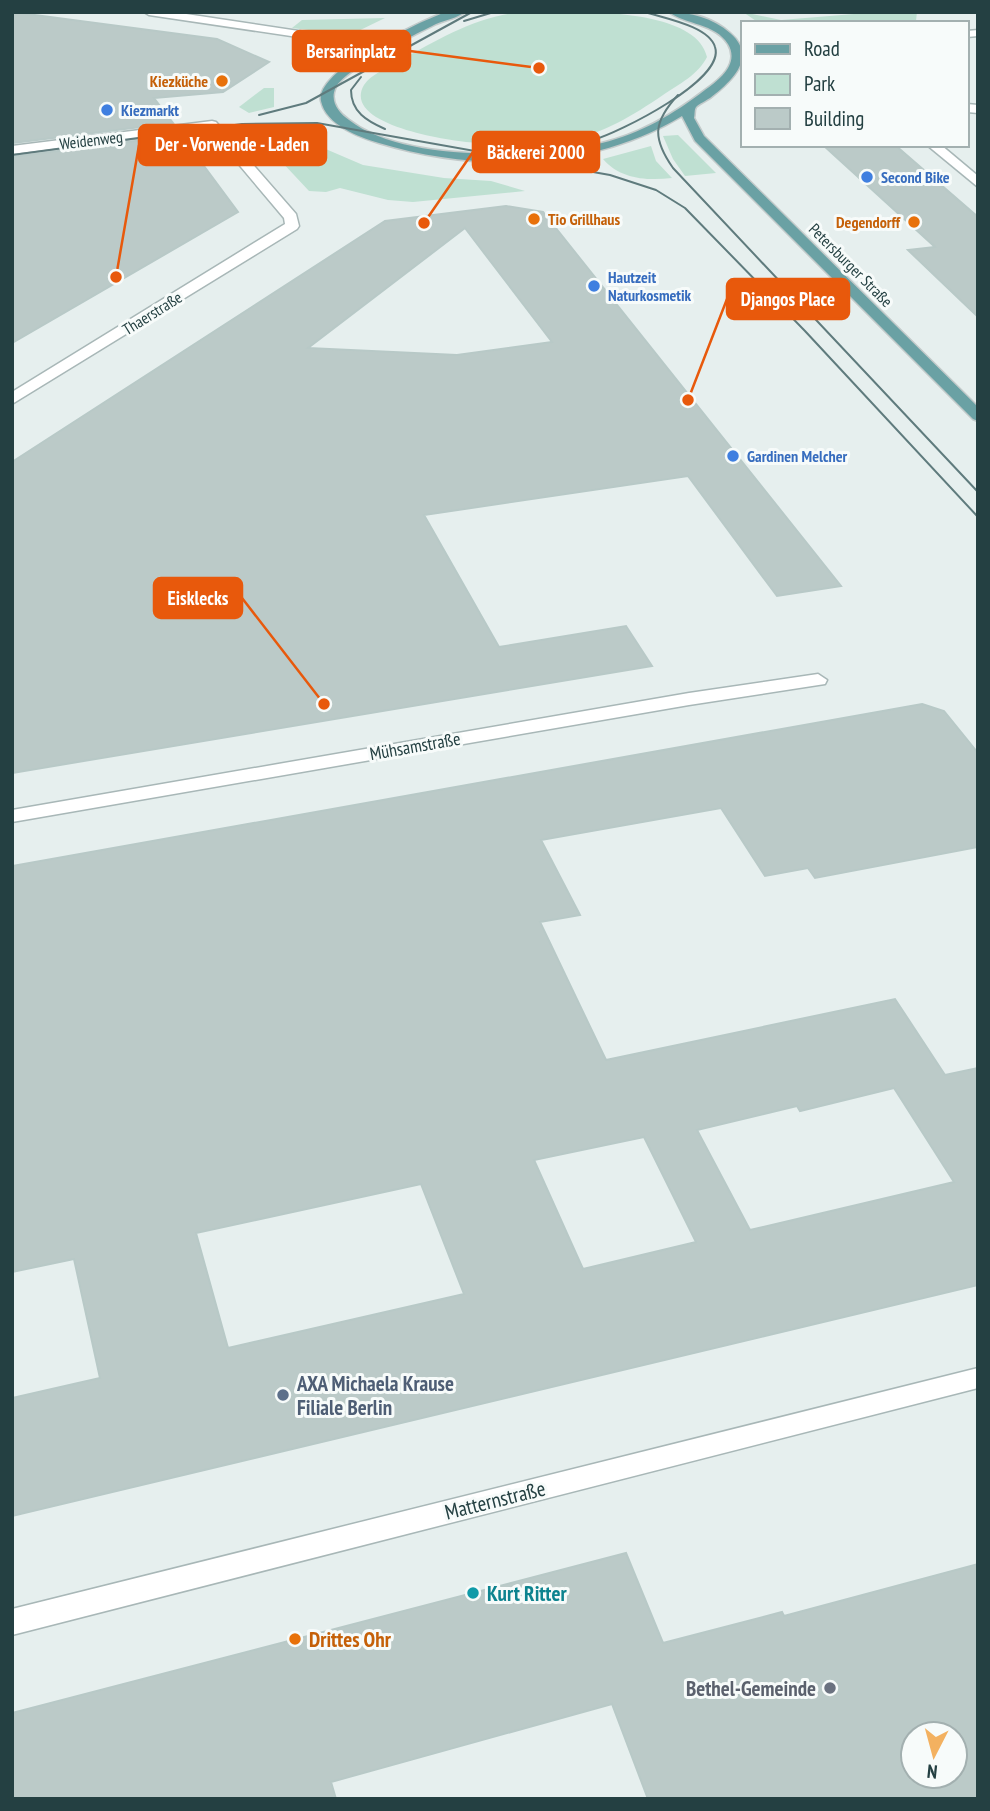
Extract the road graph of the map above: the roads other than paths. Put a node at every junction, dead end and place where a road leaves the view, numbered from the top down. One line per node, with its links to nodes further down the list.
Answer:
1 (149, 12): 5 (street)
2 (460, 12): 4 (main road)
3 (674, 12): 6 (main road)
4 (448, 14): 5 (main road)
5 (385, 47): 8 (main road)
6 (741, 53): 7 (main road)
7 (691, 105): 8 (main road); 9 (main road)
8 (657, 124): 9 (main road, Petersburger Straße)
9 (699, 138): 15 (main road, Petersburger Straße)
10 (935, 147): 12 (street)
11 (12, 150): 13 (street, Weidenweg)
12 (978, 183)
13 (292, 226): 14 (street, Thaerstraße)
14 (12, 399)
15 (978, 416)
16 (818, 680): 17 (street, Mühsamstraße)
17 (12, 816)
18 (978, 1378): 19 (street, Matternstraße)
19 (12, 1622)

